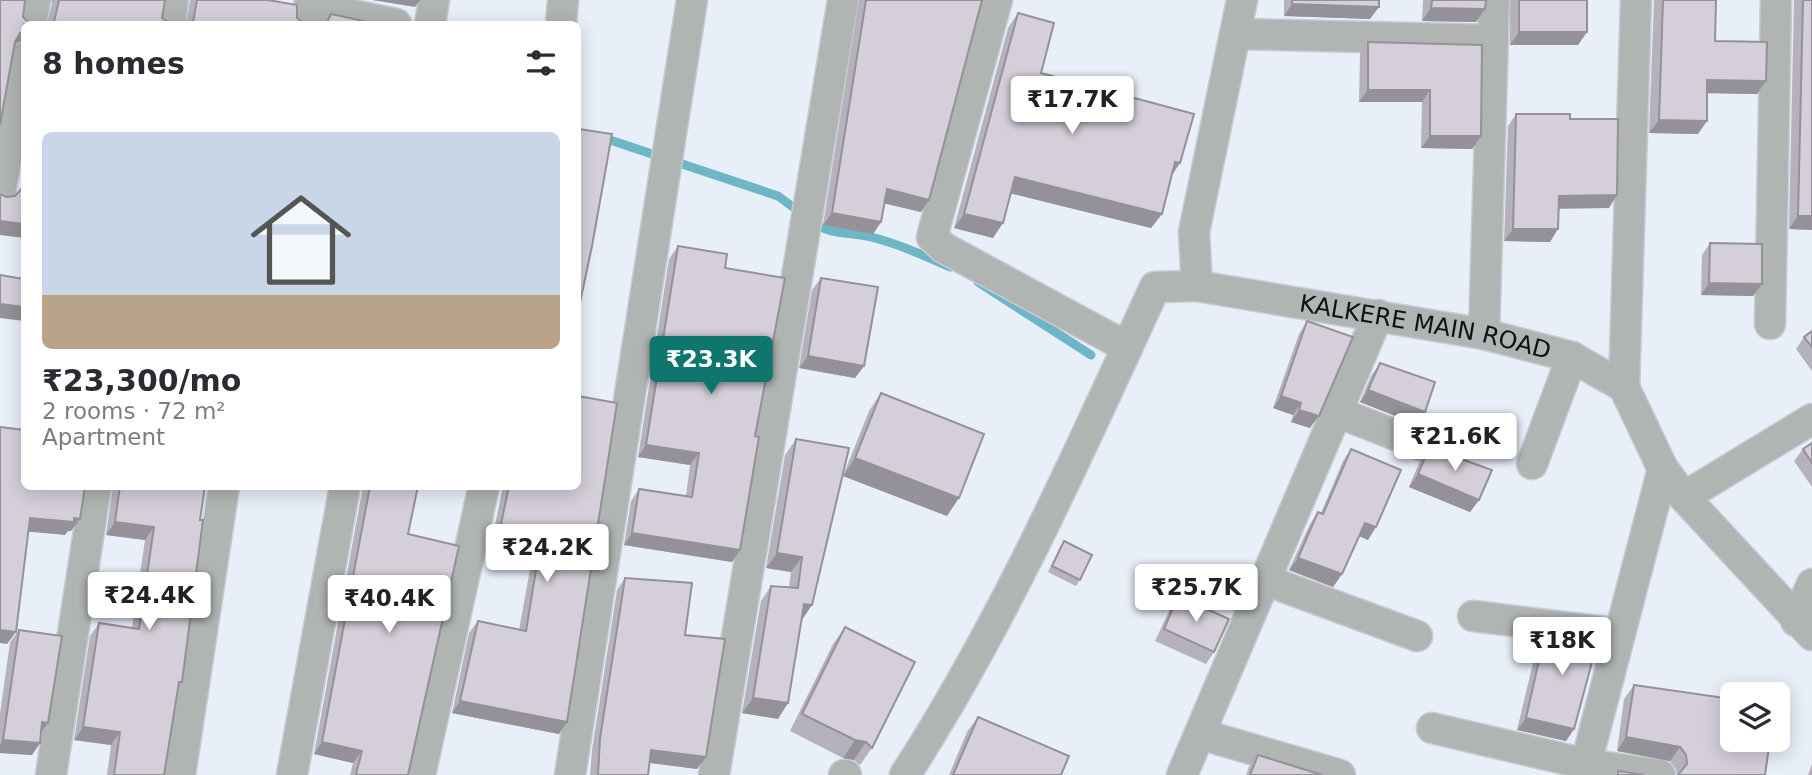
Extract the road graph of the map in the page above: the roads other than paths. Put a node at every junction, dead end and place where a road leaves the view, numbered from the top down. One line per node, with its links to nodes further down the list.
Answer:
1 (35, 0): 12 (street)
2 (173, 0): 13 (street)
3 (434, 0): 16 (street)
4 (563, 0): 17 (street)
5 (692, 0): 52 (street)
6 (843, 0): 53 (street)
7 (997, 0): 26 (street)
8 (1242, 0): 18 (street)
9 (1494, 0): 19 (street)
10 (1636, 0): 28 (street)
11 (1776, 0): 24 (street)
12 (31, 21)
13 (170, 21)
14 (306, 21): 15 (street)
15 (382, 21)
16 (430, 21)
17 (561, 21)
18 (1235, 34): 19 (street); 22 (street)
19 (1493, 40): 25 (street)
20 (21, 74): 21 (street)
21 (0, 192)
22 (1197, 286): 23 (street, KALKERE MAIN ROAD); 26 (street, KALKERE MAIN ROAD)
23 (1378, 315): 25 (street, KALKERE MAIN ROAD); 29 (street)
24 (1770, 324)
25 (1484, 334): 27 (street, KALKERE MAIN ROAD)
26 (1127, 347): 54 (street)
27 (1572, 357): 28 (street, KALKERE MAIN ROAD); 32 (street)
28 (1624, 387): 33 (street)
29 (1337, 412): 31 (street); 39 (street)
30 (1812, 419): 38 (street)
31 (1426, 447)
32 (1532, 464)
33 (1663, 469): 38 (street); 43 (street)
34 (95, 490): 48 (street)
35 (223, 490): 49 (street)
36 (344, 490): 50 (street)
37 (483, 490): 51 (street)
38 (1684, 497): 42 (street)
39 (1265, 580): 44 (street); 46 (street)
40 (1812, 584): 42 (street)
41 (1473, 616): 43 (street)
42 (1804, 628)
43 (1620, 634): 47 (street)
44 (1416, 636)
45 (1432, 728): 47 (street)
46 (1200, 734): 55 (street); 56 (street)
47 (1584, 769): 57 (street)
48 (51, 775)
49 (180, 775)
50 (292, 775)
51 (420, 775)
52 (570, 775)
53 (714, 775)
54 (905, 775)
55 (1182, 775)
56 (1340, 775)
57 (1660, 775)

